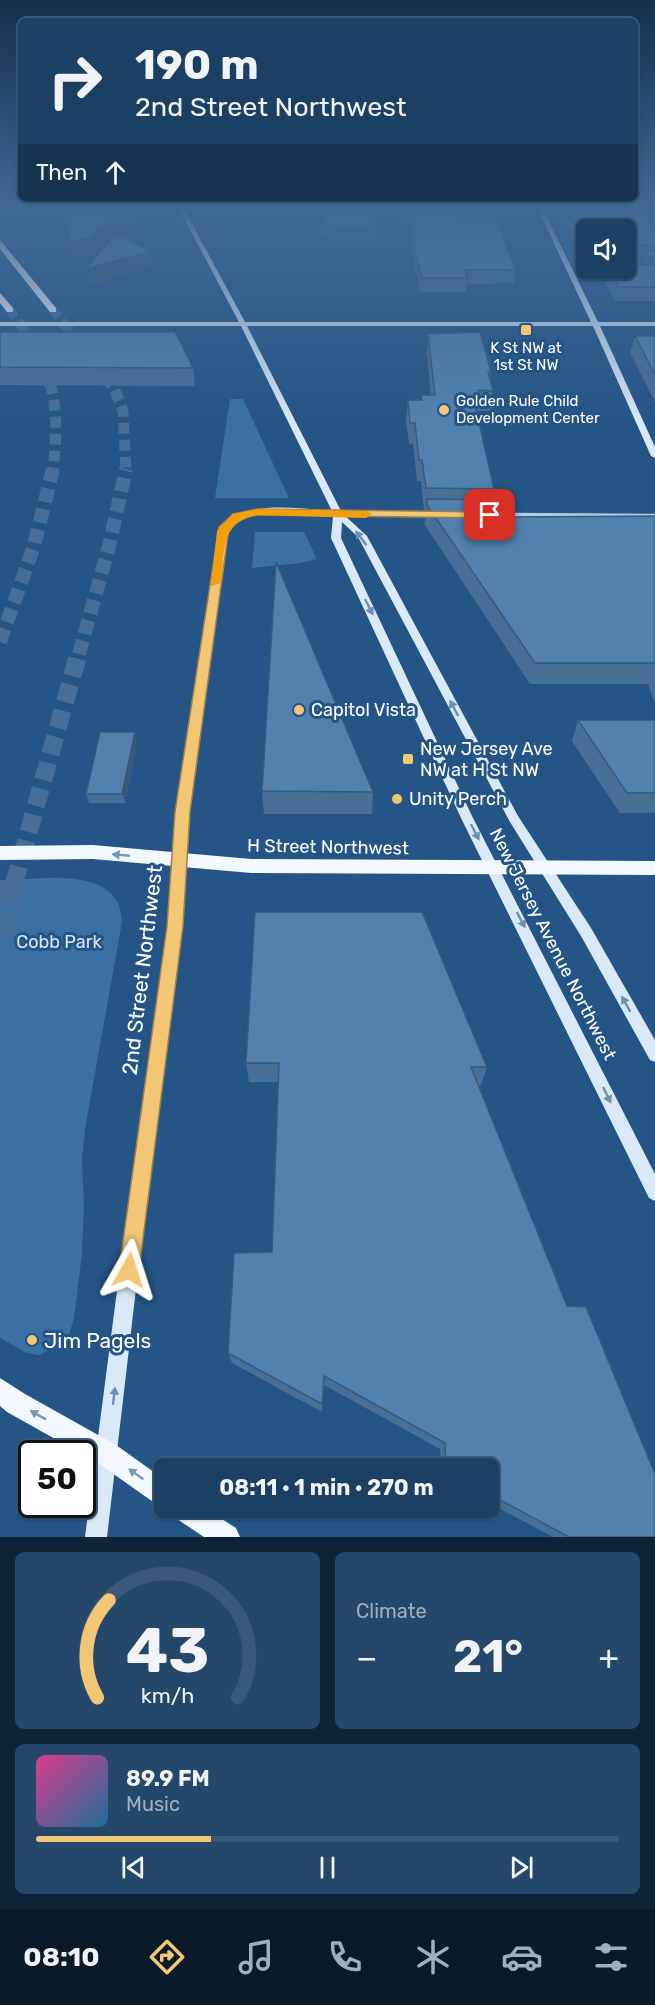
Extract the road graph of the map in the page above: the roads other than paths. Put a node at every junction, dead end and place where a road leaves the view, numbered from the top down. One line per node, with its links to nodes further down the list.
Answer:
1 (28, 279): 6 (highway)
2 (219, 279): 8 (main road, New Jersey Avenue Northwest)
3 (577, 279): 9 (main road)
4 (0, 296): 5 (highway)
5 (10, 310)
6 (52, 310)
7 (0, 324): 8 (main road)
8 (243, 324): 9 (main road); 12 (main road, New Jersey Avenue Northwest)
9 (596, 324): 10 (main road); 11 (main road)
10 (655, 324)
11 (655, 456)
12 (338, 514): 13 (street); 17 (main road, 2nd Street Northwest); 19 (main road, New Jersey Avenue Northwest, one-way to 19); 20 (main road, New Jersey Avenue Northwest, one-way to 12)
13 (443, 515)
14 (478, 515): 15 (street)
15 (655, 516)
16 (0, 853): 17 (main road, H Street Northwest, one-way to 16)
17 (179, 860): 19 (main road, H Street Northwest); 24 (main road, 2nd Street Northwest, one-way to 17)
18 (655, 868): 20 (main road, H Street Northwest)
19 (493, 869): 20 (main road, H Street Northwest); 22 (main road, New Jersey Avenue Northwest, one-way to 22)
20 (545, 869): 21 (main road, New Jersey Avenue Northwest, one-way to 20)
21 (655, 1055)
22 (655, 1192)
23 (0, 1390): 24 (main road, one-way to 23)
24 (107, 1454): 25 (main road, one-way to 24); 27 (main road, 2nd Street Northwest)
25 (154, 1487)
26 (198, 1518): 28 (main road)
27 (96, 1537)
28 (227, 1537)

